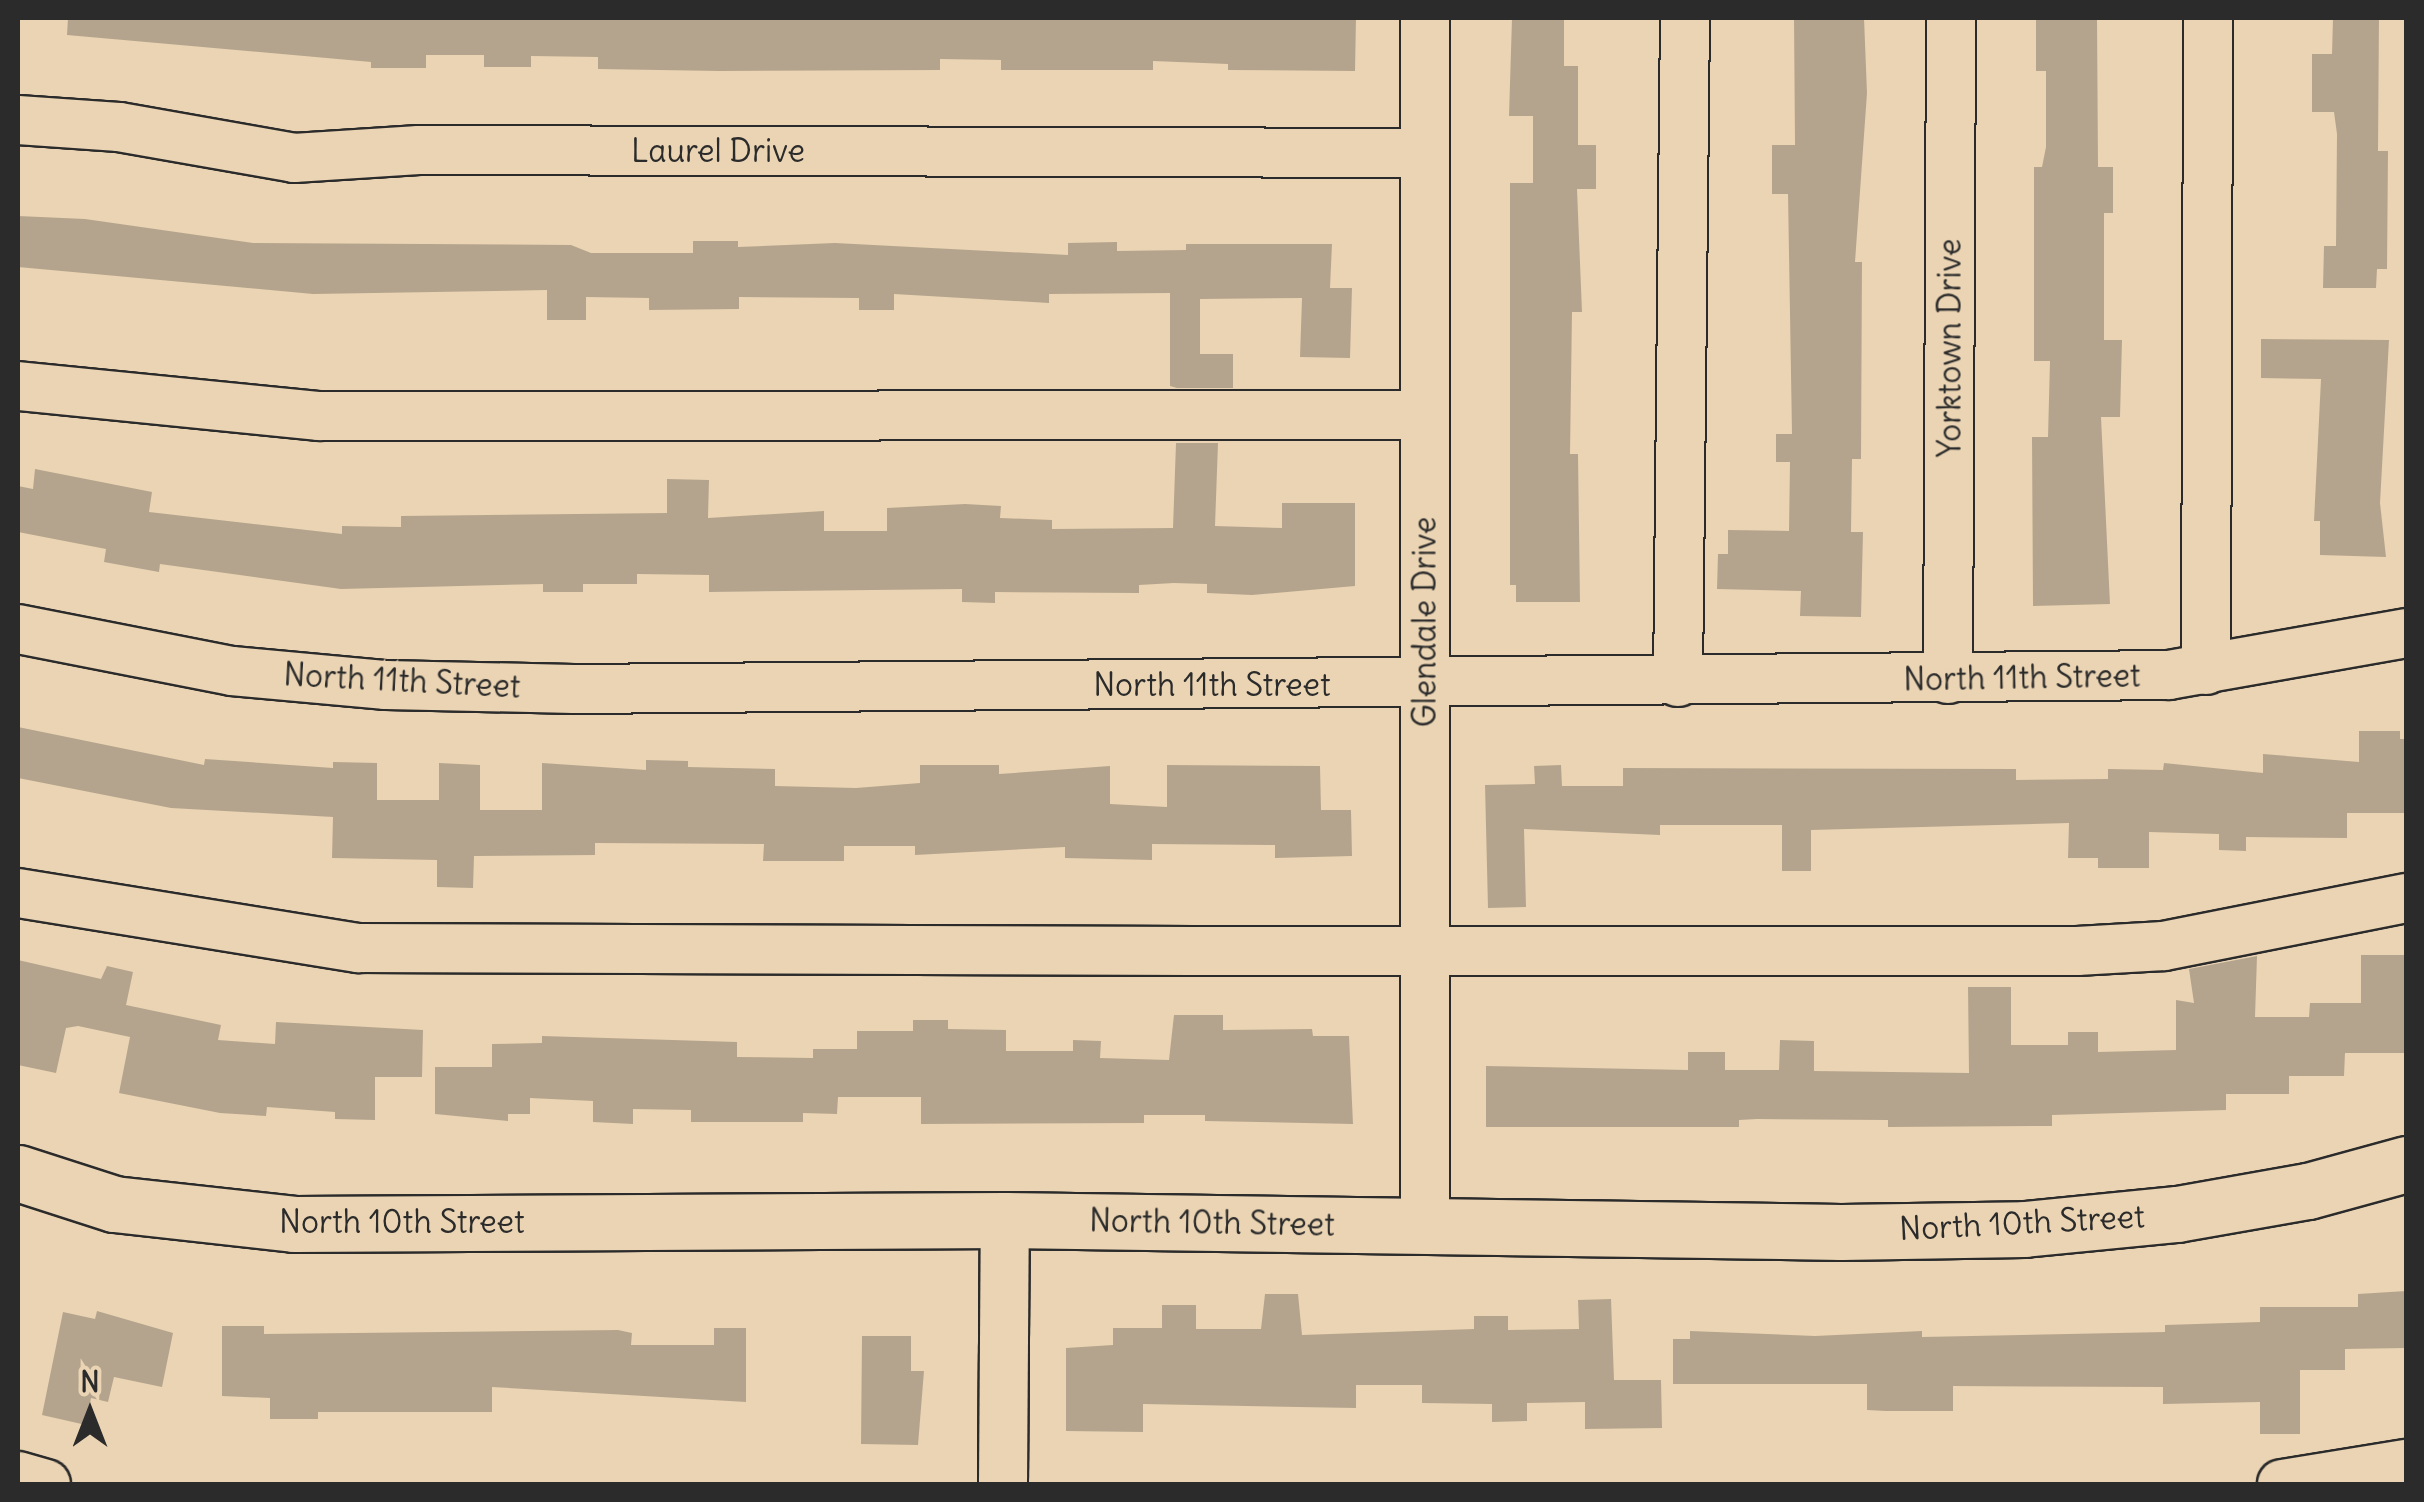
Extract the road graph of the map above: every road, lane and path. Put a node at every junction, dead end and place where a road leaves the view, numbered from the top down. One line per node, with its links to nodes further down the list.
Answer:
1 (1425, 18): 6 (street, Glendale Drive)
2 (1685, 18): 13 (street)
3 (1950, 18): 12 (street, Yorktown Drive)
4 (2208, 18): 11 (street)
5 (18, 120): 6 (street, Laurel Drive)
6 (1422, 153): 8 (street, Glendale Drive)
7 (18, 386): 8 (street)
8 (1424, 415): 14 (street, Glendale Drive)
9 (18, 630): 14 (street, North 11th Street)
10 (2406, 633): 11 (street, North 11th Street)
11 (2206, 670): 12 (street, North 11th Street)
12 (1948, 679): 13 (street, North 11th Street)
13 (1678, 682): 14 (street, North 11th Street)
14 (1425, 684): 17 (street, Glendale Drive)
15 (18, 894): 17 (street)
16 (2406, 898): 17 (street)
17 (1424, 948): 21 (street, Glendale Drive)
18 (2406, 1164): 21 (main road, North 10th Street)
19 (18, 1173): 20 (main road, North 10th Street)
20 (1005, 1220): 21 (main road, North 10th Street); 25 (street)
21 (1424, 1226)
22 (2406, 1464): 26 (street)
23 (18, 1476): 24 (street)
24 (46, 1484)
25 (1003, 1484)
26 (2282, 1484)

